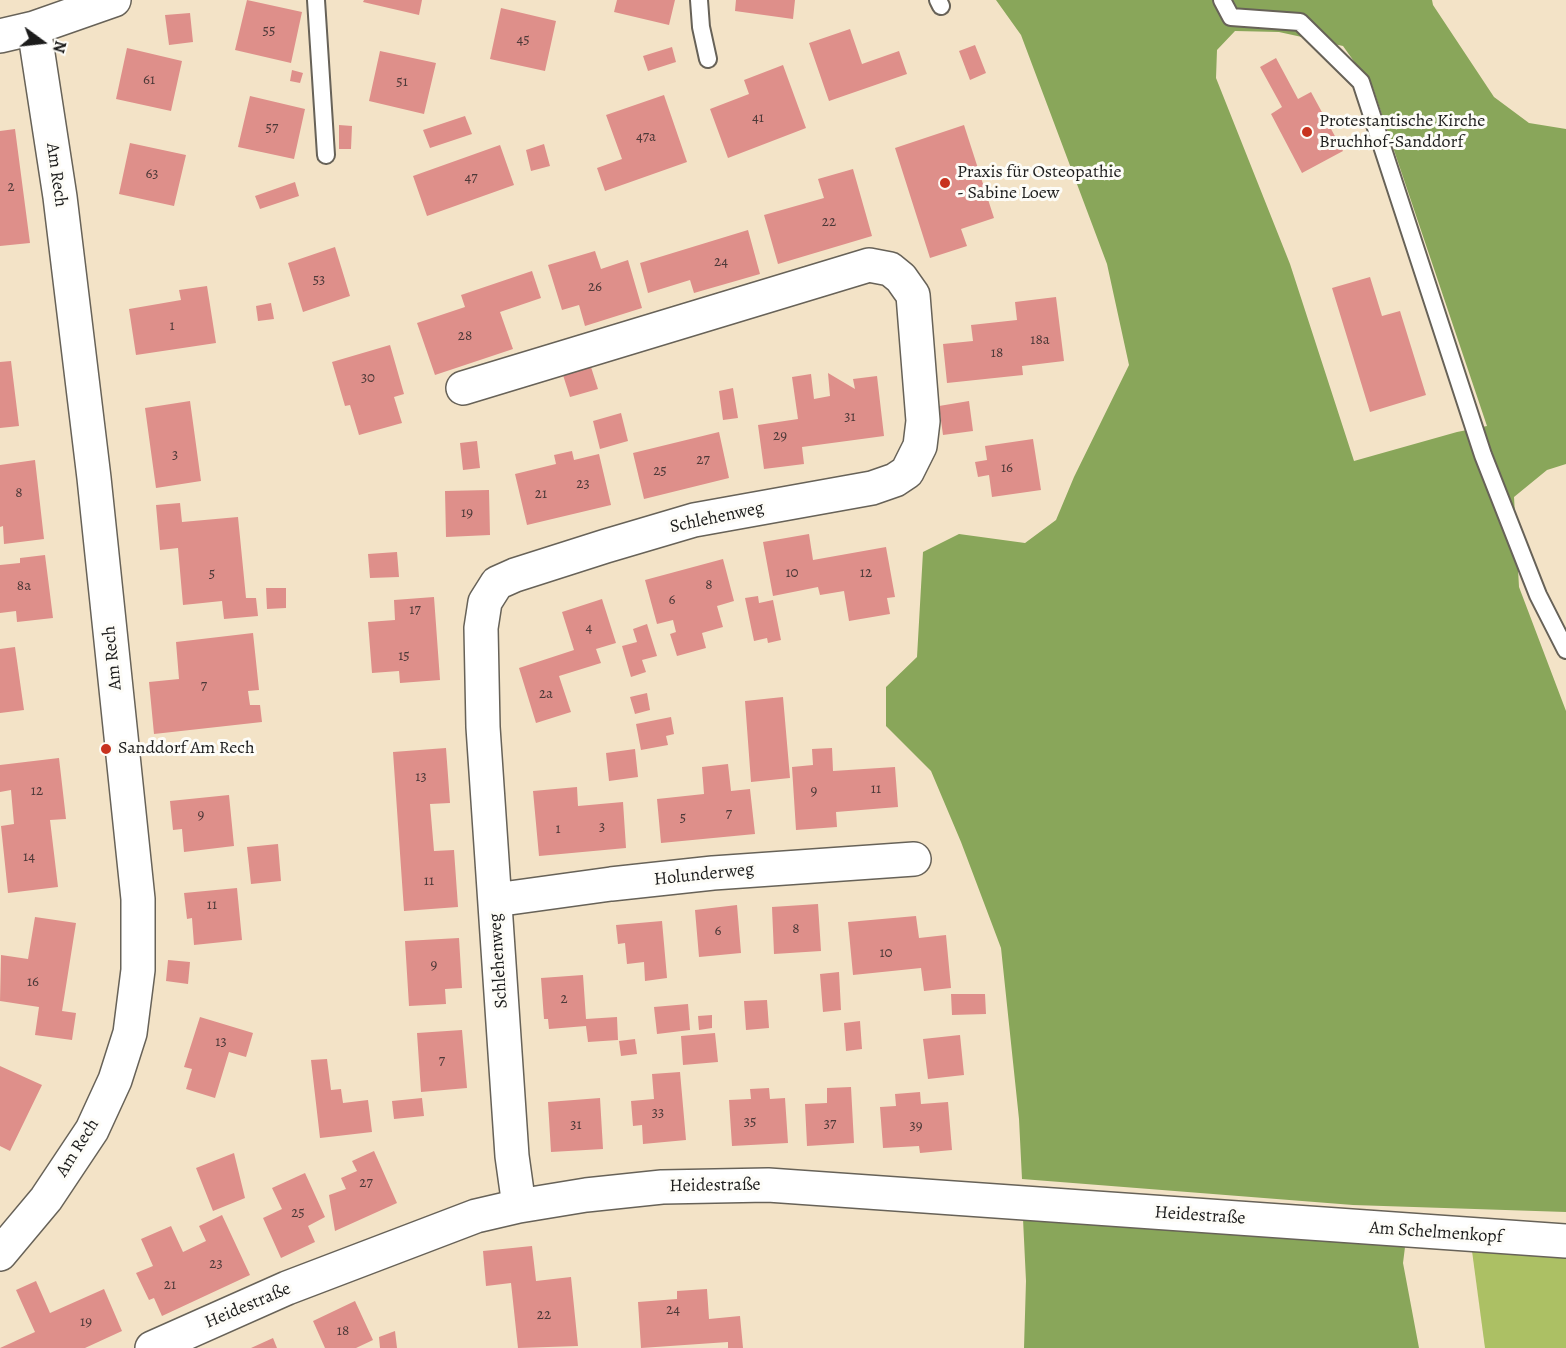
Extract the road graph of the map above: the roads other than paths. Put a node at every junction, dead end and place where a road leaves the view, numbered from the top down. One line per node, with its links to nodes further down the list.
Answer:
1 (114, 0): 5 (street)
2 (316, 0): 8 (lane)
3 (699, 0): 7 (lane)
4 (1222, 0): 10 (lane)
5 (34, 28): 6 (street); 16 (street, Am Rech)
6 (0, 36)
7 (708, 58)
8 (326, 155)
9 (464, 388): 12 (street, Schlehenweg)
10 (1566, 650)
11 (914, 859): 12 (street, Holunderweg)
12 (495, 900): 13 (street, Schlehenweg)
13 (519, 1206): 14 (street, Heidestraße); 17 (street, Heidestraße)
14 (1305, 1224): 15 (street, Am Schelmenkopf)
15 (1566, 1241)
16 (0, 1254)
17 (152, 1348)

